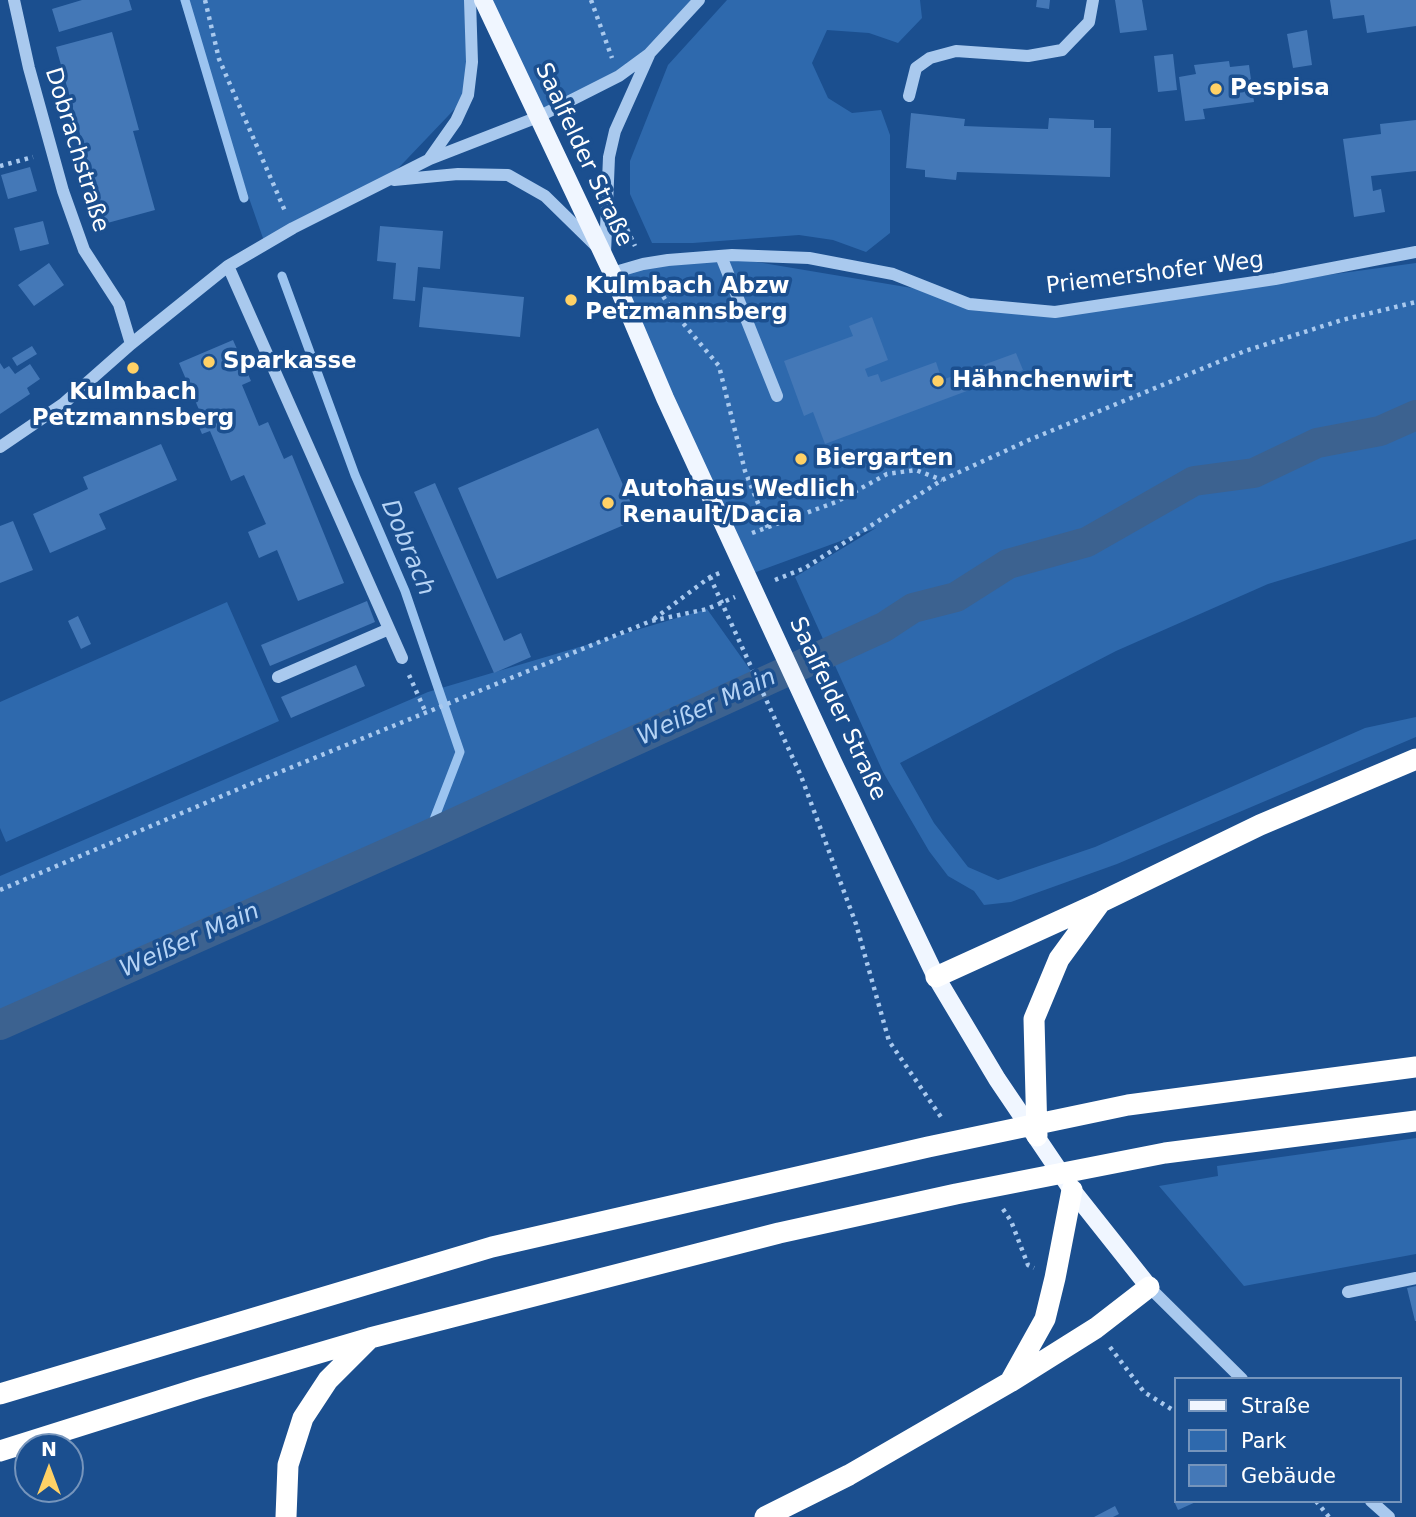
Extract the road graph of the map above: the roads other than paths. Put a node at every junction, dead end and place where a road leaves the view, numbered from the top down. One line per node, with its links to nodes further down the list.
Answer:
1 (14, 0): 15 (street, Dobrachstraße)
2 (470, 0): 9 (street)
3 (483, 0): 8 (main road, Saalfelder Straße)
4 (699, 0): 6 (street)
5 (1093, 0): 7 (street)
6 (649, 54): 8 (street); 13 (street)
7 (909, 96)
8 (538, 117): 9 (street); 13 (main road, Saalfelder Straße)
9 (430, 159): 10 (street)
10 (387, 180): 13 (street); 14 (street)
11 (1416, 252): 12 (street, Priemershofer Weg)
12 (721, 256): 13 (street, Priemershofer Weg); 16 (street)
13 (606, 261): 23 (main road, Saalfelder Straße)
14 (228, 266): 15 (street); 18 (street)
15 (131, 344): 17 (street)
16 (777, 396)
17 (0, 447)
18 (389, 629): 19 (street); 20 (street)
19 (402, 658)
20 (278, 677)
21 (1416, 759): 22 (highway)
22 (1101, 902): 23 (highway); 26 (highway)
23 (936, 977): 26 (main road, Saalfelder Straße)
24 (1414, 1066): 34 (highway)
25 (1416, 1121): 31 (highway)
26 (1037, 1137): 27 (main road, Saalfelder Straße)
27 (1072, 1191): 29 (main road, Saalfelder Straße); 33 (highway)
28 (1416, 1278): 30 (street)
29 (1149, 1287): 32 (street, Saalfelder Straße); 33 (highway)
30 (1348, 1292)
31 (370, 1338): 35 (highway); 37 (highway)
32 (1240, 1377)
33 (1010, 1382): 38 (highway)
34 (0, 1394)
35 (0, 1451)
36 (1373, 1503): 39 (street)
37 (286, 1517)
38 (765, 1517)
39 (1389, 1517)

